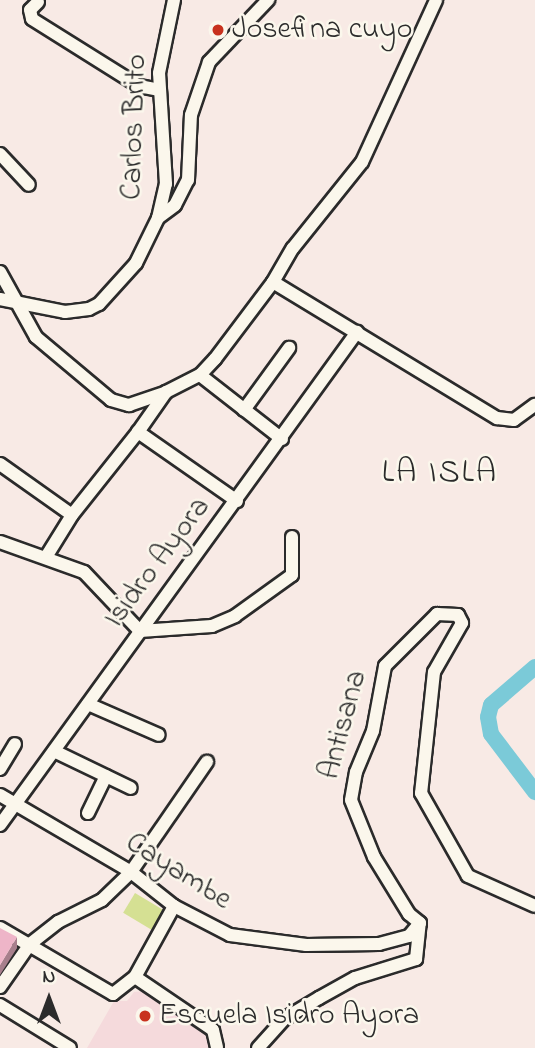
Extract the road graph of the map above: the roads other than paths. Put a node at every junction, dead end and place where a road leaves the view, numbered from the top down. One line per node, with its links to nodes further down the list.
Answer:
1 (174, 0): 5 (street, Carlos Brito)
2 (268, 0): 8 (street)
3 (436, 0): 10 (street)
4 (38, 2): 5 (street)
5 (160, 90): 8 (street, Carlos Brito)
6 (0, 154): 7 (street)
7 (29, 186)
8 (158, 218): 12 (street, Carlos Brito)
9 (0, 272): 12 (street)
10 (273, 282): 13 (street); 15 (street)
11 (0, 299): 12 (street, Carlos Brito)
12 (18, 300): 16 (street)
13 (357, 332): 17 (street); 20 (street, Isidro Ayora)
14 (289, 348): 18 (street)
15 (200, 375): 16 (street); 18 (street)
16 (166, 392): 19 (street)
17 (535, 405)
18 (244, 410): 20 (street)
19 (138, 432): 22 (street); 23 (street)
20 (282, 439): 22 (street, Isidro Ayora)
21 (0, 464): 23 (street)
22 (237, 501): 27 (street, Isidro Ayora)
23 (72, 514): 26 (street)
24 (292, 537): 27 (street)
25 (0, 542): 26 (street)
26 (46, 556): 27 (street)
27 (140, 631): 28 (street, Isidro Ayora)
28 (88, 704): 29 (street); 31 (street, Isidro Ayora)
29 (159, 735)
30 (15, 744): 33 (street)
31 (54, 751): 34 (street); 37 (street, Isidro Ayora)
32 (207, 761): 40 (street)
33 (0, 769)
34 (106, 776): 35 (street); 38 (street)
35 (131, 788)
36 (0, 795): 37 (street, Cayambe)
37 (17, 803): 39 (street, Isidro Ayora); 40 (street, Cayambe)
38 (88, 813)
39 (0, 825)
40 (131, 872): 41 (street, Cayambe); 45 (street)
41 (174, 906): 43 (street, Cayambe); 46 (street)
42 (535, 906): 43 (street, Antisana)
43 (420, 923): 51 (street)
44 (0, 928): 45 (street)
45 (30, 944): 46 (street); 47 (street)
46 (135, 978): 50 (street)
47 (0, 987)
48 (0, 1005): 49 (street)
49 (69, 1048)
50 (217, 1048)
51 (258, 1048)

